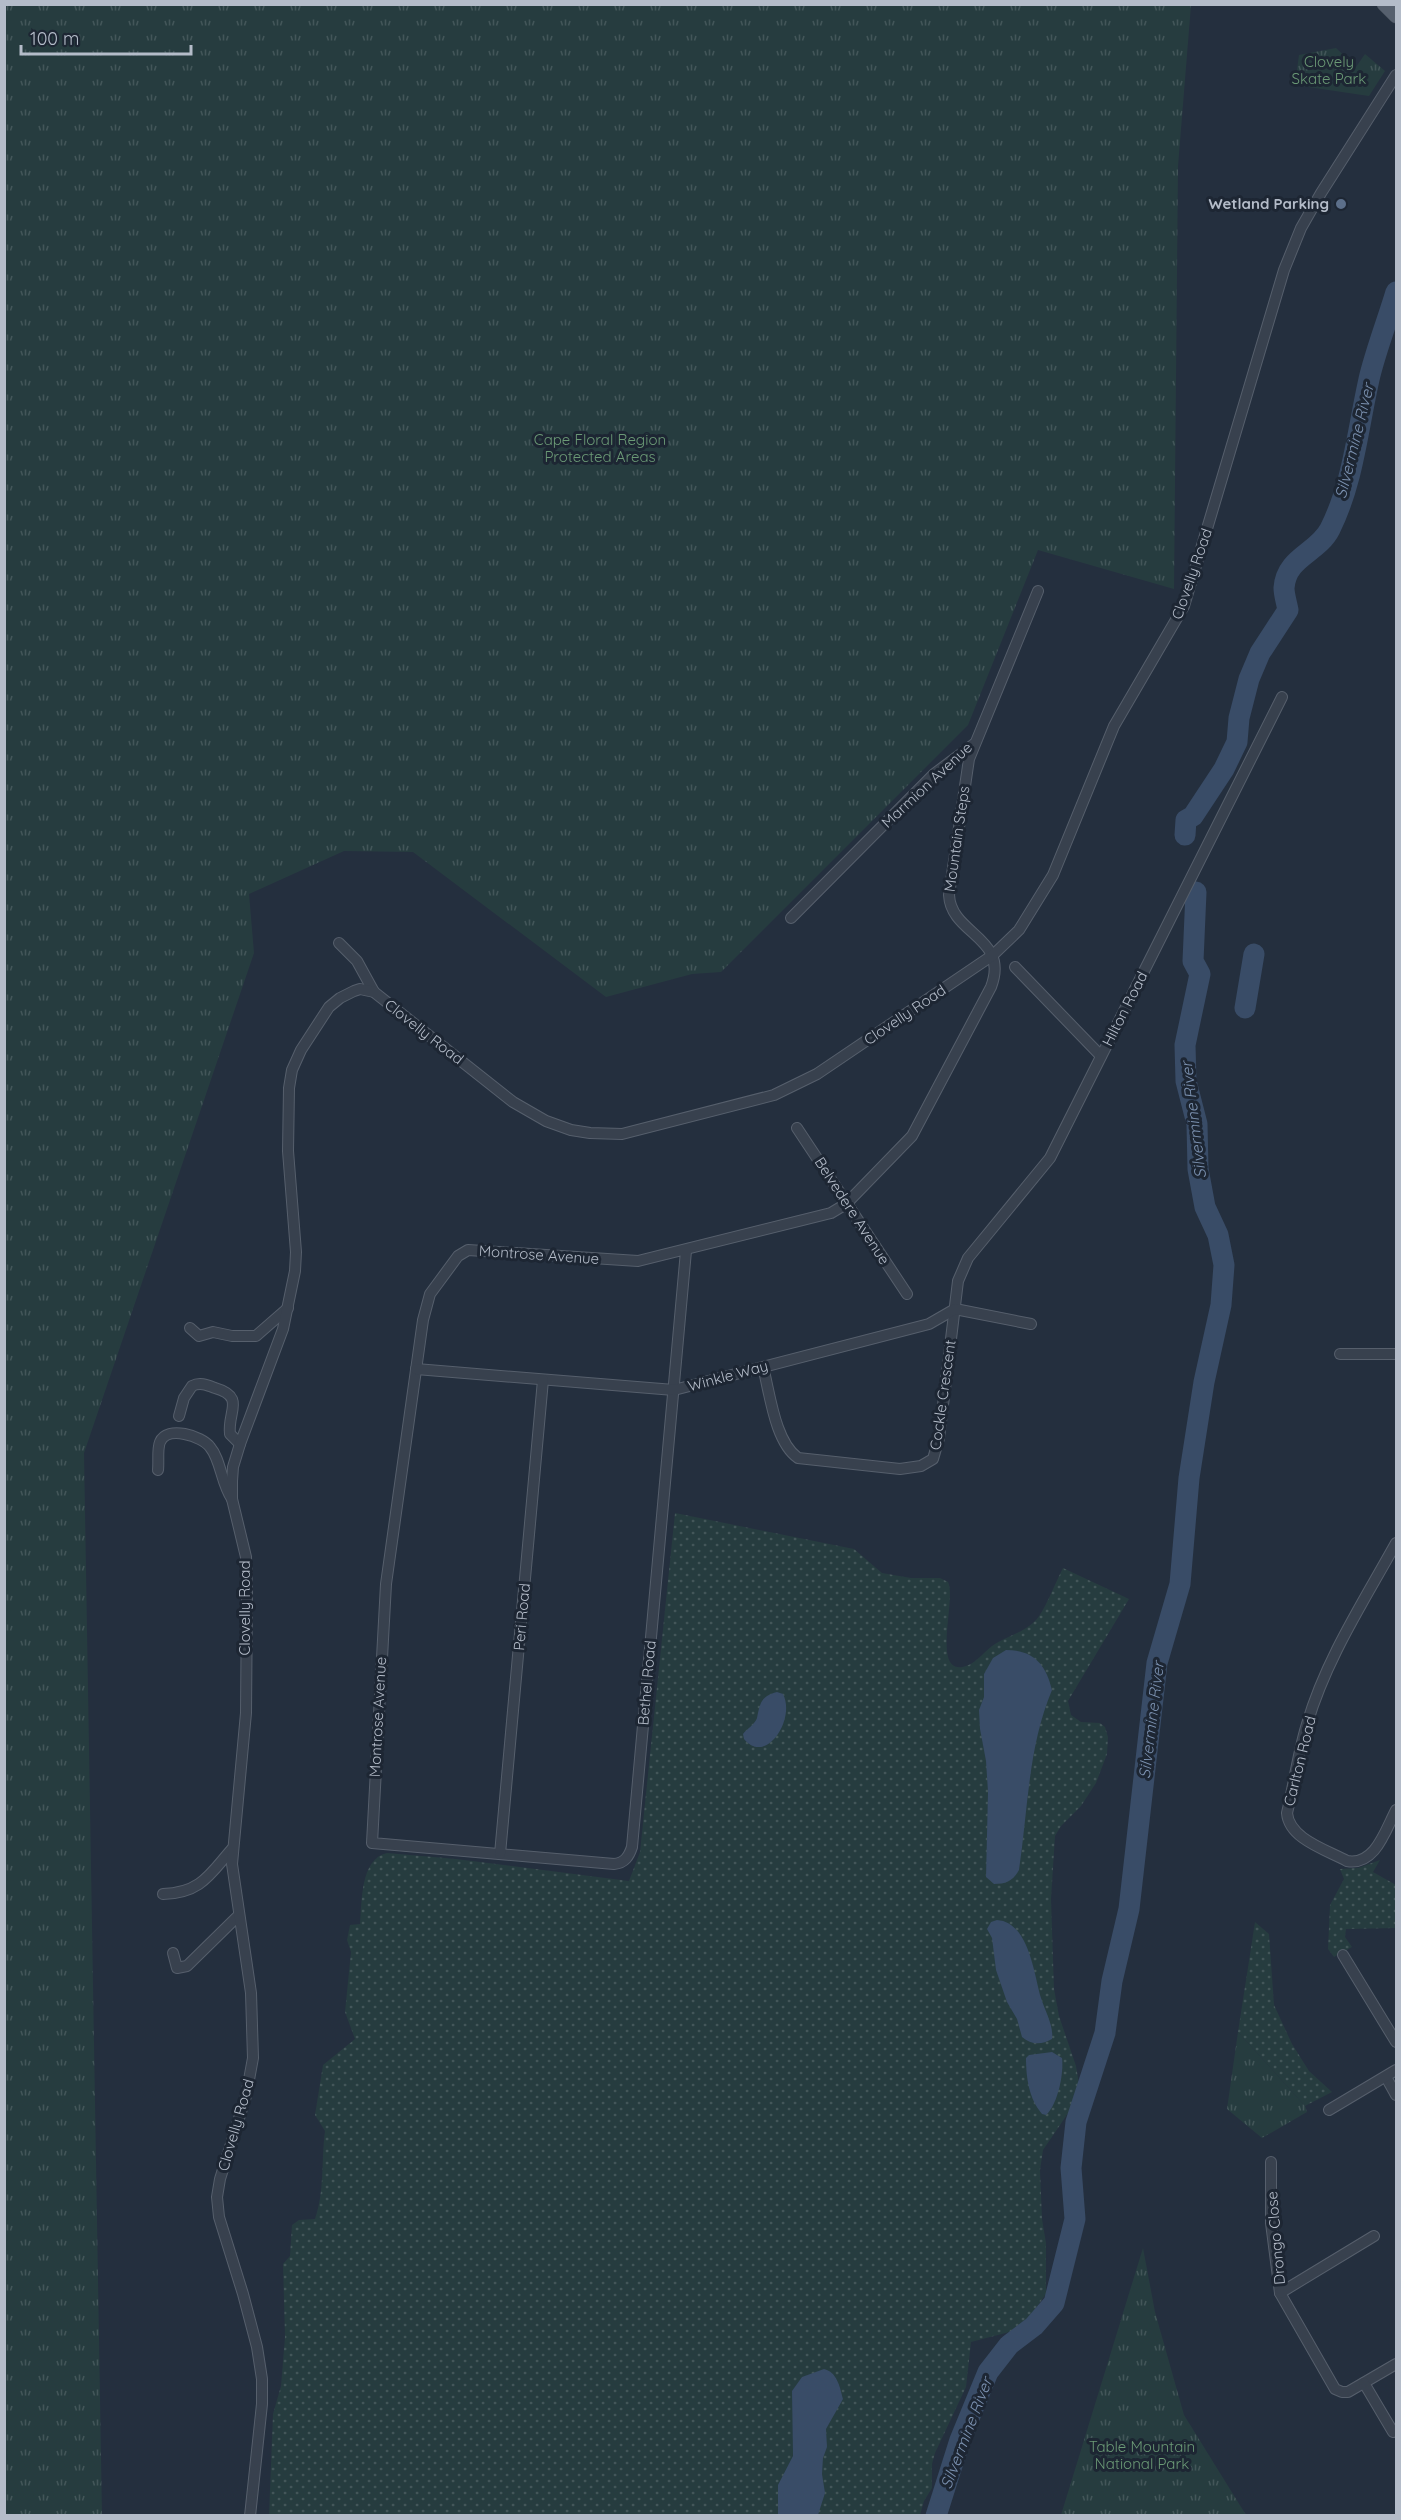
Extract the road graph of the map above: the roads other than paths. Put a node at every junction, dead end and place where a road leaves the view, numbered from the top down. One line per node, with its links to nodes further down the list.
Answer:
1 (1384, 4): 2 (main road)
2 (1396, 16)
3 (1396, 75): 9 (street, Clovelly Road)
4 (1038, 591): 6 (street, Marmion Avenue)
5 (1282, 697): 12 (street, Hilton Road)
6 (974, 744): 7 (street, Marmion Avenue); 9 (street, Mountain Steps)
7 (791, 918)
8 (339, 944): 11 (street)
9 (993, 955): 11 (street, Clovelly Road); 14 (street, Montrose Avenue)
10 (1015, 967): 12 (street)
11 (374, 992): 17 (street, Clovelly Road)
12 (1101, 1056): 18 (street, Hilton Road)
13 (797, 1128): 14 (street, Belvedere Avenue)
14 (846, 1203): 15 (street, Montrose Avenue); 16 (street, Belvedere Avenue)
15 (686, 1251): 24 (street, Montrose Avenue); 26 (street, Bethel Road)
16 (907, 1294)
17 (288, 1308): 20 (street); 28 (street, Clovelly Road)
18 (955, 1309): 19 (street); 23 (street, Winkle Way); 23 (street, Cockle Crescent)
19 (1030, 1324)
20 (190, 1328)
21 (1340, 1354): 22 (street)
22 (1396, 1354)
23 (764, 1367): 26 (street, Winkle Way)
24 (416, 1369): 25 (street, Winkle Way); 33 (street, Montrose Avenue)
25 (543, 1380): 26 (street, Winkle Way); 35 (street, Peri Road)
26 (674, 1390): 35 (street, Bethel Road)
27 (179, 1416): 28 (street)
28 (240, 1444): 30 (street, Clovelly Road)
29 (158, 1470): 30 (street)
30 (232, 1499): 34 (street, Clovelly Road)
31 (1396, 1543): 32 (street, Carlton Road)
32 (1396, 1810)
33 (372, 1843): 35 (street, Bethel Road)
34 (233, 1849): 36 (street); 37 (street, Clovelly Road)
35 (500, 1854)
36 (163, 1894)
37 (239, 1915): 38 (street); 51 (street, Clovelly Road)
38 (172, 1953)
39 (1343, 1955): 40 (street)
40 (1396, 2042)
41 (1396, 2070): 42 (street)
42 (1386, 2077): 43 (street); 44 (street)
43 (1396, 2095)
44 (1329, 2110)
45 (1271, 2162): 47 (street, Drongo Close)
46 (1374, 2236): 47 (street)
47 (1281, 2293): 49 (street, Drongo Close)
48 (1396, 2364): 49 (street)
49 (1364, 2383): 50 (street)
50 (1392, 2432)
51 (250, 2516)

